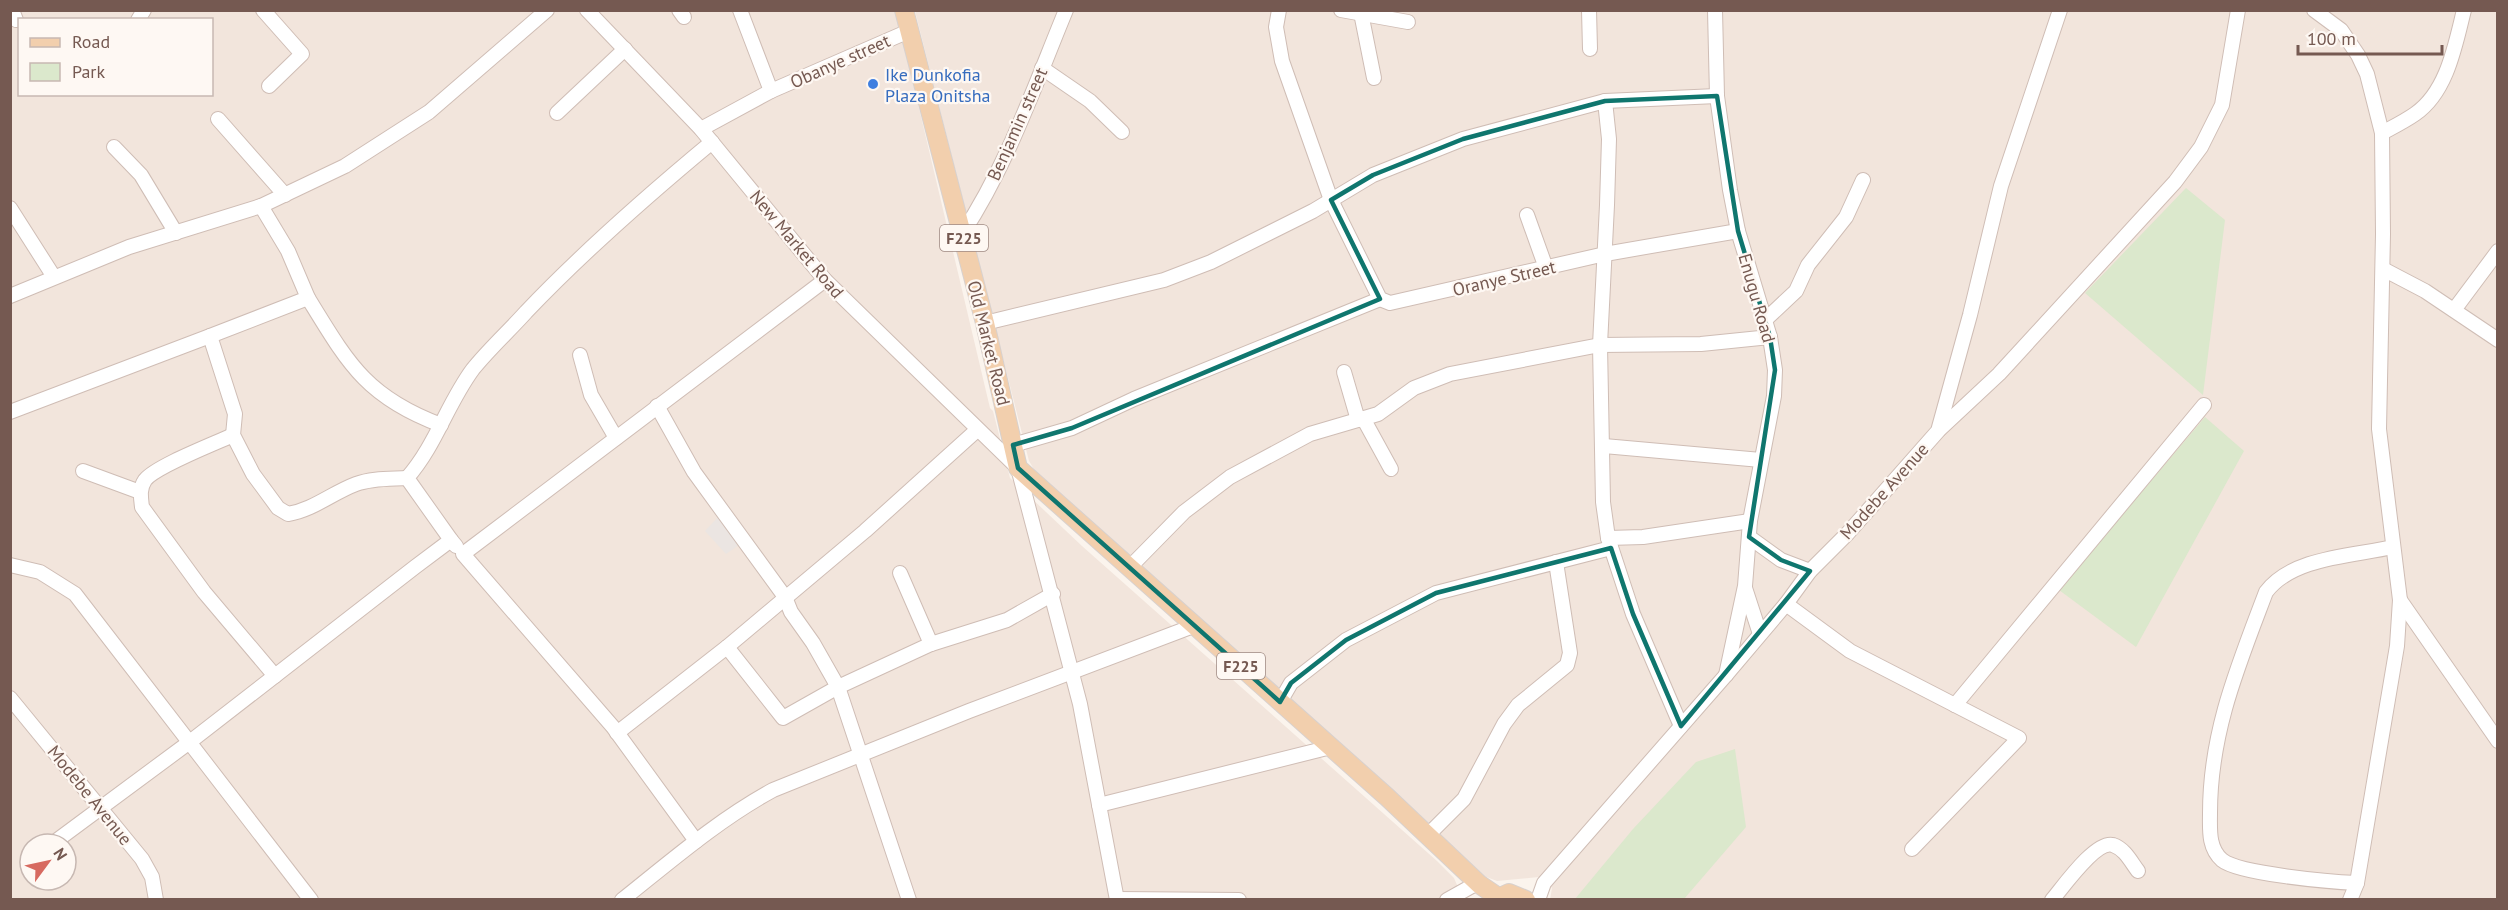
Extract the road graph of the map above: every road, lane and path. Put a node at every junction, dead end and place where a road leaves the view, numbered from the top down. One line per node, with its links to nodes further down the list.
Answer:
1 (263, 10): 22 (street)
2 (547, 10): 34 (street)
3 (587, 10): 18 (street, New Market Road)
4 (740, 10): 23 (street)
5 (904, 10): 17 (main road, Old Market Road / F225)
6 (1066, 10): 20 (street, Benjamin street)
7 (1279, 10): 35 (street)
8 (1341, 10): 15 (street)
9 (1589, 10): 19 (street)
10 (1715, 10): 24 (street, Enugu Road)
11 (2060, 10): 66 (street, Modebe Avenue)
12 (2238, 10): 66 (street)
13 (2314, 10): 30 (street)
14 (2464, 10): 30 (street)
15 (1361, 13): 16 (street); 21 (street)
16 (1408, 22)
17 (909, 31): 23 (street, Obanye street); 41 (main road, Old Market Road / F225)
18 (625, 49): 26 (street); 28 (street, New Market Road)
19 (1590, 49)
20 (1042, 68): 29 (street); 41 (street, Benjamin street)
21 (1374, 78)
22 (269, 86)
23 (771, 91): 28 (street, Obanye street)
24 (1717, 96): 25 (street); 39 (street, Enugu Road)
25 (1605, 101): 35 (street); 43 (street)
26 (557, 113)
27 (218, 119): 34 (street)
28 (701, 129): 31 (street, New Market Road)
29 (1122, 132)
30 (2382, 133): 45 (street)
31 (712, 142): 47 (street, New Market Road); 64 (street)
32 (114, 147): 40 (street)
33 (1863, 180): 52 (street)
34 (285, 195): 36 (street)
35 (1331, 200): 50 (street); 53 (street)
36 (261, 206): 40 (street); 49 (street)
37 (10, 208): 46 (street)
38 (1527, 215): 44 (street)
39 (1738, 231): 43 (street, Oranye Street); 52 (street, Enugu Road)
40 (176, 233): 46 (street)
41 (962, 234): 53 (main road, Old Market Road / F225)
42 (2498, 251): 51 (street)
43 (1605, 254): 44 (street, Oranye Street); 57 (street)
44 (1546, 268): 50 (street, Oranye Street)
45 (2383, 269): 51 (street); 81 (street)
46 (54, 277): 48 (street)
47 (825, 280): 61 (street); 65 (street, New Market Road)
48 (10, 296)
49 (308, 298): 54 (street); 64 (street)
50 (1380, 299): 69 (street)
51 (2454, 309): 56 (street)
52 (1764, 321): 55 (street, Enugu Road)
53 (985, 323): 69 (main road, Old Market Road / F225)
54 (210, 336): 62 (street); 67 (street)
55 (1770, 337): 57 (street); 71 (street, Enugu Road)
56 (2498, 340)
57 (1600, 345): 63 (street); 70 (street)
58 (580, 355): 68 (street)
59 (1344, 372): 63 (street)
60 (2204, 405): 103 (street)
61 (657, 406): 68 (street); 90 (street)
62 (10, 412)
63 (1360, 419): 73 (street); 85 (street)
64 (441, 425): 75 (street)
65 (977, 430): 72 (street, New Market Road); 90 (street)
66 (1938, 431): 86 (street, Modebe Avenue)
67 (233, 435): 75 (street); 76 (street)
68 (616, 438): 82 (street)
69 (1014, 446): 72 (main road, Old Market Road / F225)
70 (1604, 446): 71 (street); 80 (street)
71 (1761, 460): 77 (street, Enugu Road)
72 (1018, 468): 85 (main road, F225); 89 (street)
73 (1391, 469)
74 (83, 471): 76 (street)
75 (407, 478): 79 (street)
76 (140, 492): 99 (street)
77 (1750, 521): 78 (street, Enugu Road); 80 (street)
78 (1749, 537): 86 (street); 88 (street, Enugu Road)
79 (451, 540): 82 (street); 99 (street)
80 (1609, 543): 83 (street); 104 (street)
81 (2393, 548): 91 (street); 119 (street)
82 (464, 554): 105 (street)
83 (1556, 562): 102 (street); 113 (street)
84 (10, 565): 106 (street)
85 (1130, 567): 93 (main road, F225)
86 (1810, 571): 92 (street, Modebe Avenue)
87 (900, 573): 95 (street)
88 (1745, 586): 94 (street); 98 (street)
89 (1053, 594): 95 (street); 97 (street)
90 (785, 597): 96 (street); 100 (street)
91 (2400, 600): 107 (street); 119 (street)
92 (1786, 604): 94 (street, Modebe Avenue); 103 (street)
93 (1196, 625): 97 (street); 102 (main road, F225)
94 (1760, 634): 98 (street, Modebe Avenue)
95 (931, 645): 100 (street)
96 (727, 647): 100 (street); 105 (street)
97 (1072, 672): 108 (street); 110 (street)
98 (1726, 675): 104 (street, Modebe Avenue)
99 (275, 676): 106 (street)
100 (838, 687): 108 (street)
101 (10, 698): 111 (street, Modebe Avenue)
102 (1280, 702): 109 (main road, F225)
103 (1955, 705): 115 (street)
104 (1681, 726): 118 (street, Modebe Avenue)
105 (617, 734): 114 (street)
106 (191, 741): 111 (street); 124 (street)
107 (2498, 741)
108 (861, 754): 114 (street); 126 (street)
109 (1341, 754): 110 (street); 113 (main road, F225)
110 (1099, 805): 122 (street)
111 (102, 807): 112 (street); 123 (street, Modebe Avenue)
112 (68, 832)
113 (1428, 835): 116 (main road, F225)
114 (696, 841): 125 (street)
115 (1912, 849)
116 (1462, 867): 120 (main road, F225); 121 (main road, F225)
117 (2138, 872): 130 (street)
118 (1544, 883): 121 (street); 129 (street)
119 (2357, 883): 131 (street)
120 (1475, 893): 128 (street)
121 (1508, 897)
122 (1117, 899): 127 (street)
123 (156, 900)
124 (311, 900)
125 (622, 900)
126 (909, 900)
127 (1239, 900)
128 (1447, 900)
129 (1538, 900)
130 (2052, 900)
131 (2350, 900)

